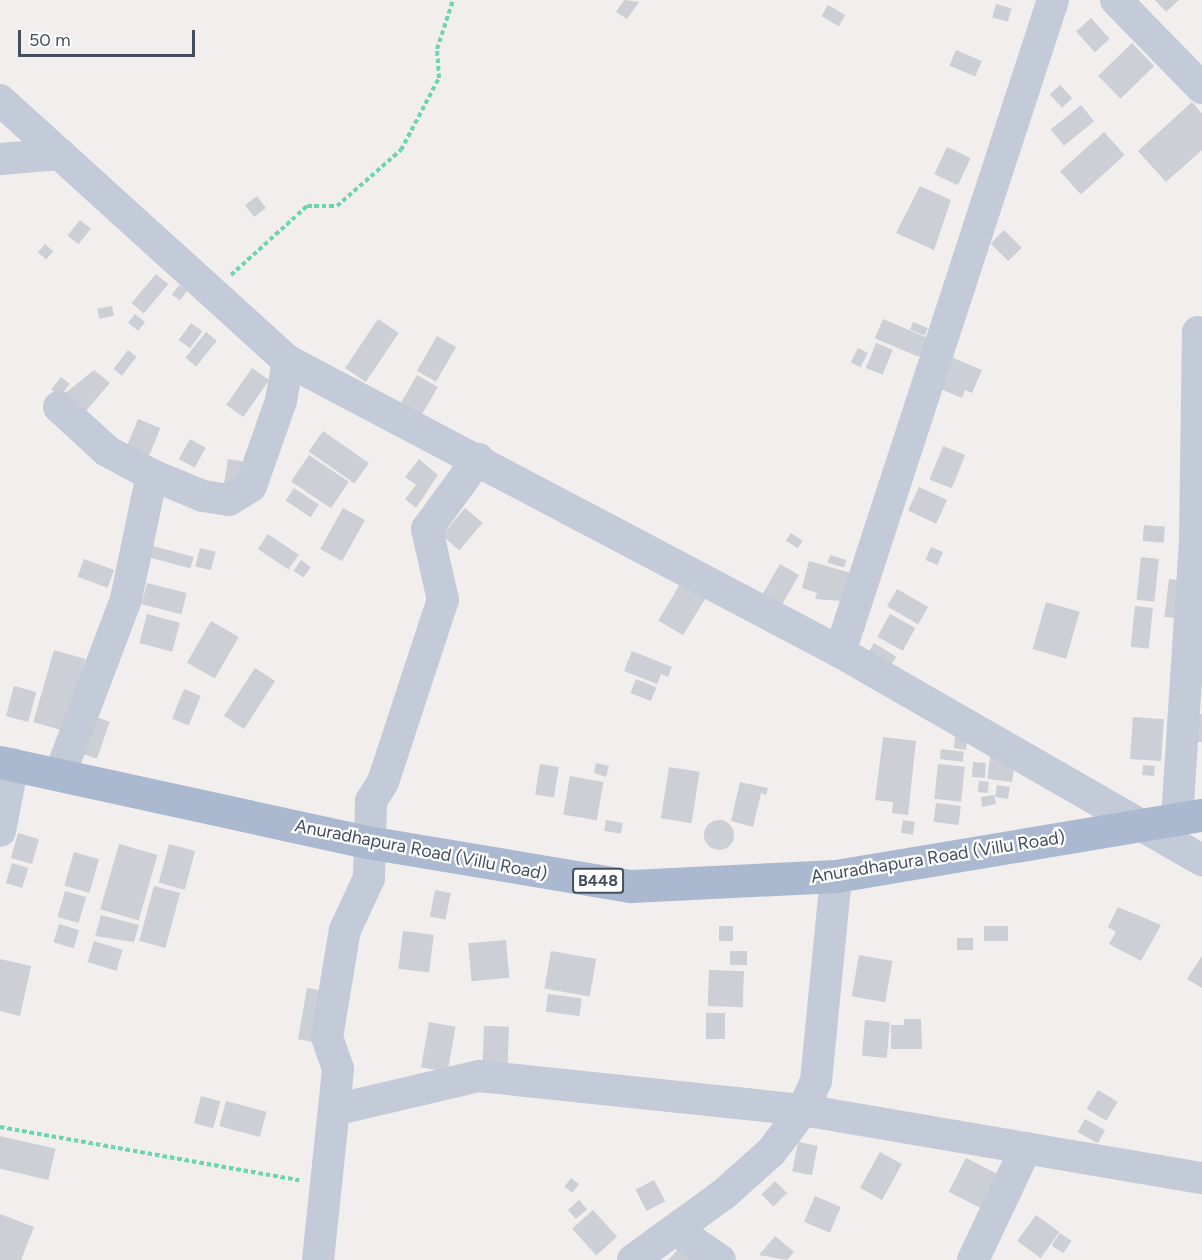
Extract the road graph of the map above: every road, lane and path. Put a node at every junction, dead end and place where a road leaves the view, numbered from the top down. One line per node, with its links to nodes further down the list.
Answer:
1 (453, 0): 8 (path)
2 (1053, 0): 14 (street)
3 (1116, 0): 4 (street)
4 (1202, 88)
5 (0, 100): 6 (street)
6 (60, 154): 7 (street); 8 (street)
7 (0, 159)
8 (195, 276): 10 (street)
9 (1198, 332): 17 (street)
10 (288, 361): 12 (street); 13 (street)
11 (59, 407): 13 (street)
12 (478, 459): 14 (street); 20 (street)
13 (152, 475): 16 (street)
14 (840, 652): 18 (street)
15 (7, 763): 16 (main road, Anuradhapura Road (Villu Road) / B448); 19 (street)
16 (60, 774): 20 (main road, Anuradhapura Road (Villu Road) / B448)
17 (1190, 817): 18 (main road, Anuradhapura Road (Villu Road) / B448)
18 (1139, 824): 21 (street); 22 (main road, Anuradhapura Road (Villu Road) / B448)
19 (0, 831)
20 (368, 842): 22 (main road, Anuradhapura Road (Villu Road) / B448); 23 (street)
21 (1202, 860)
22 (836, 876): 24 (street)
23 (334, 1110): 24 (street); 28 (street)
24 (803, 1110): 26 (street); 29 (street)
25 (0, 1127): 28 (path)
26 (1026, 1148): 27 (street); 33 (street)
27 (1202, 1178)
28 (326, 1184): 30 (street)
29 (676, 1230): 31 (street); 32 (street)
30 (318, 1260)
31 (633, 1260)
32 (720, 1260)
33 (973, 1260)

